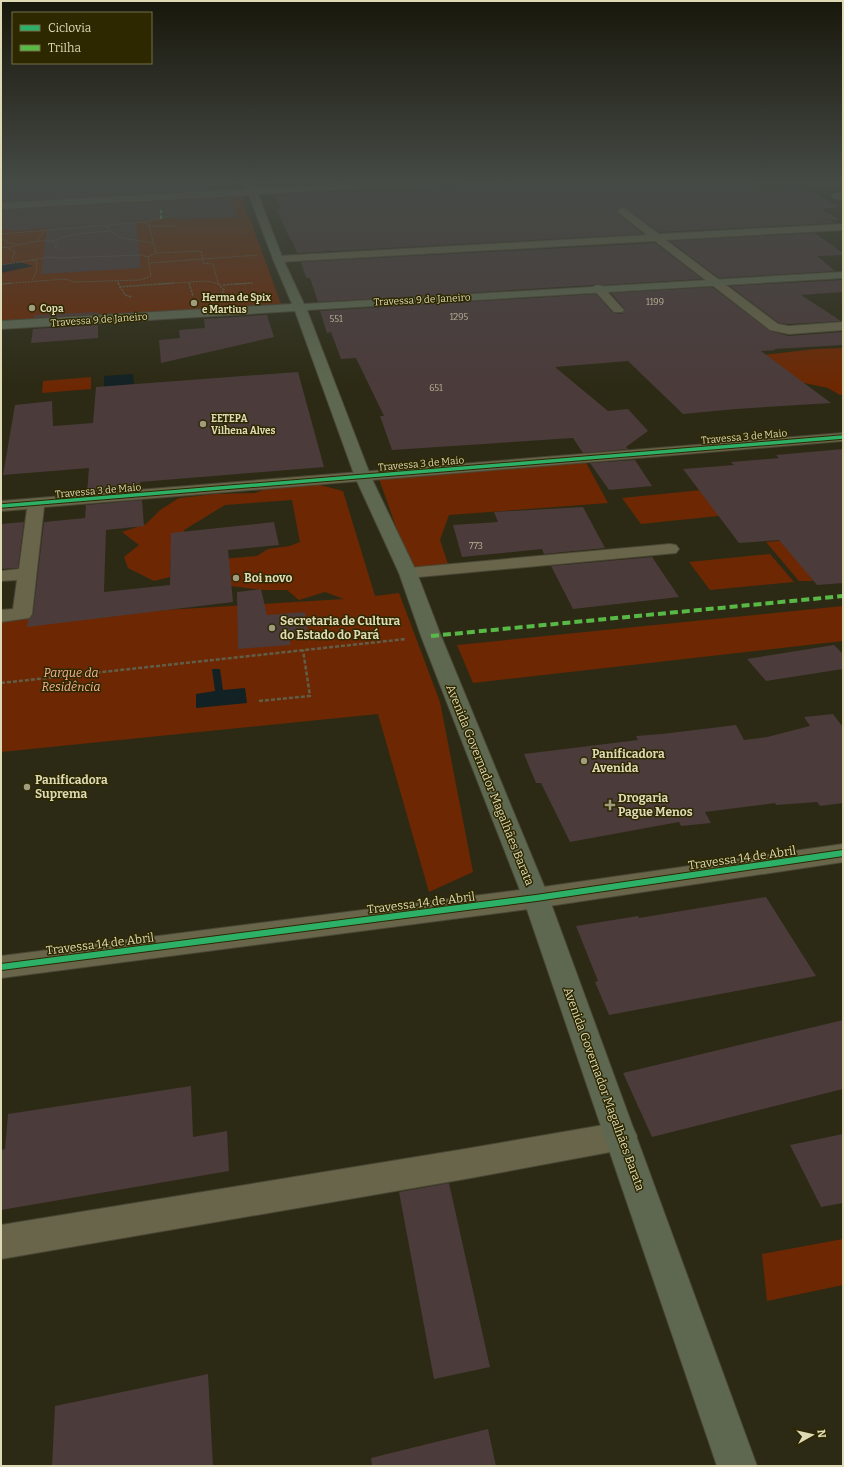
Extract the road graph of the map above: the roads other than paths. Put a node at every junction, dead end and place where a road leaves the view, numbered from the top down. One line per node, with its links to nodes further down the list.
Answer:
1 (274, 248): 4 (main road, Avenida Governador Magalhães Barata)
2 (468, 248): 4 (street)
3 (671, 248): 6 (street)
4 (278, 259): 8 (main road, Avenida Governador Magalhães Barata)
5 (843, 275): 6 (main road, Travessa 9 de Janeiro)
6 (716, 282): 7 (main road, Travessa 9 de Janeiro); 11 (street)
7 (594, 289): 8 (main road, Travessa 9 de Janeiro); 9 (street)
8 (299, 306): 10 (main road, Travessa 9 de Janeiro); 13 (main road, Avenida Governador Magalhães Barata)
9 (612, 310)
10 (1, 325)
11 (843, 326)
12 (843, 437): 13 (street, Travessa 3 de Maio)
13 (363, 477): 14 (street, Travessa 3 de Maio); 18 (main road, Avenida Governador Magalhães Barata)
14 (36, 504): 15 (street, Travessa 3 de Maio); 17 (street)
15 (1, 506)
16 (670, 549): 18 (street)
17 (28, 573): 19 (street); 20 (street)
18 (408, 573): 22 (main road, Avenida Governador Magalhães Barata)
19 (1, 576)
20 (1, 616)
21 (843, 853): 22 (street, Travessa 14 de Abril)
22 (536, 898): 23 (street, Travessa 14 de Abril); 24 (main road, Avenida Governador Magalhães Barata)
23 (1, 967)
24 (621, 1136): 25 (street); 26 (main road, Avenida Governador Magalhães Barata)
25 (1, 1242)
26 (737, 1466)

